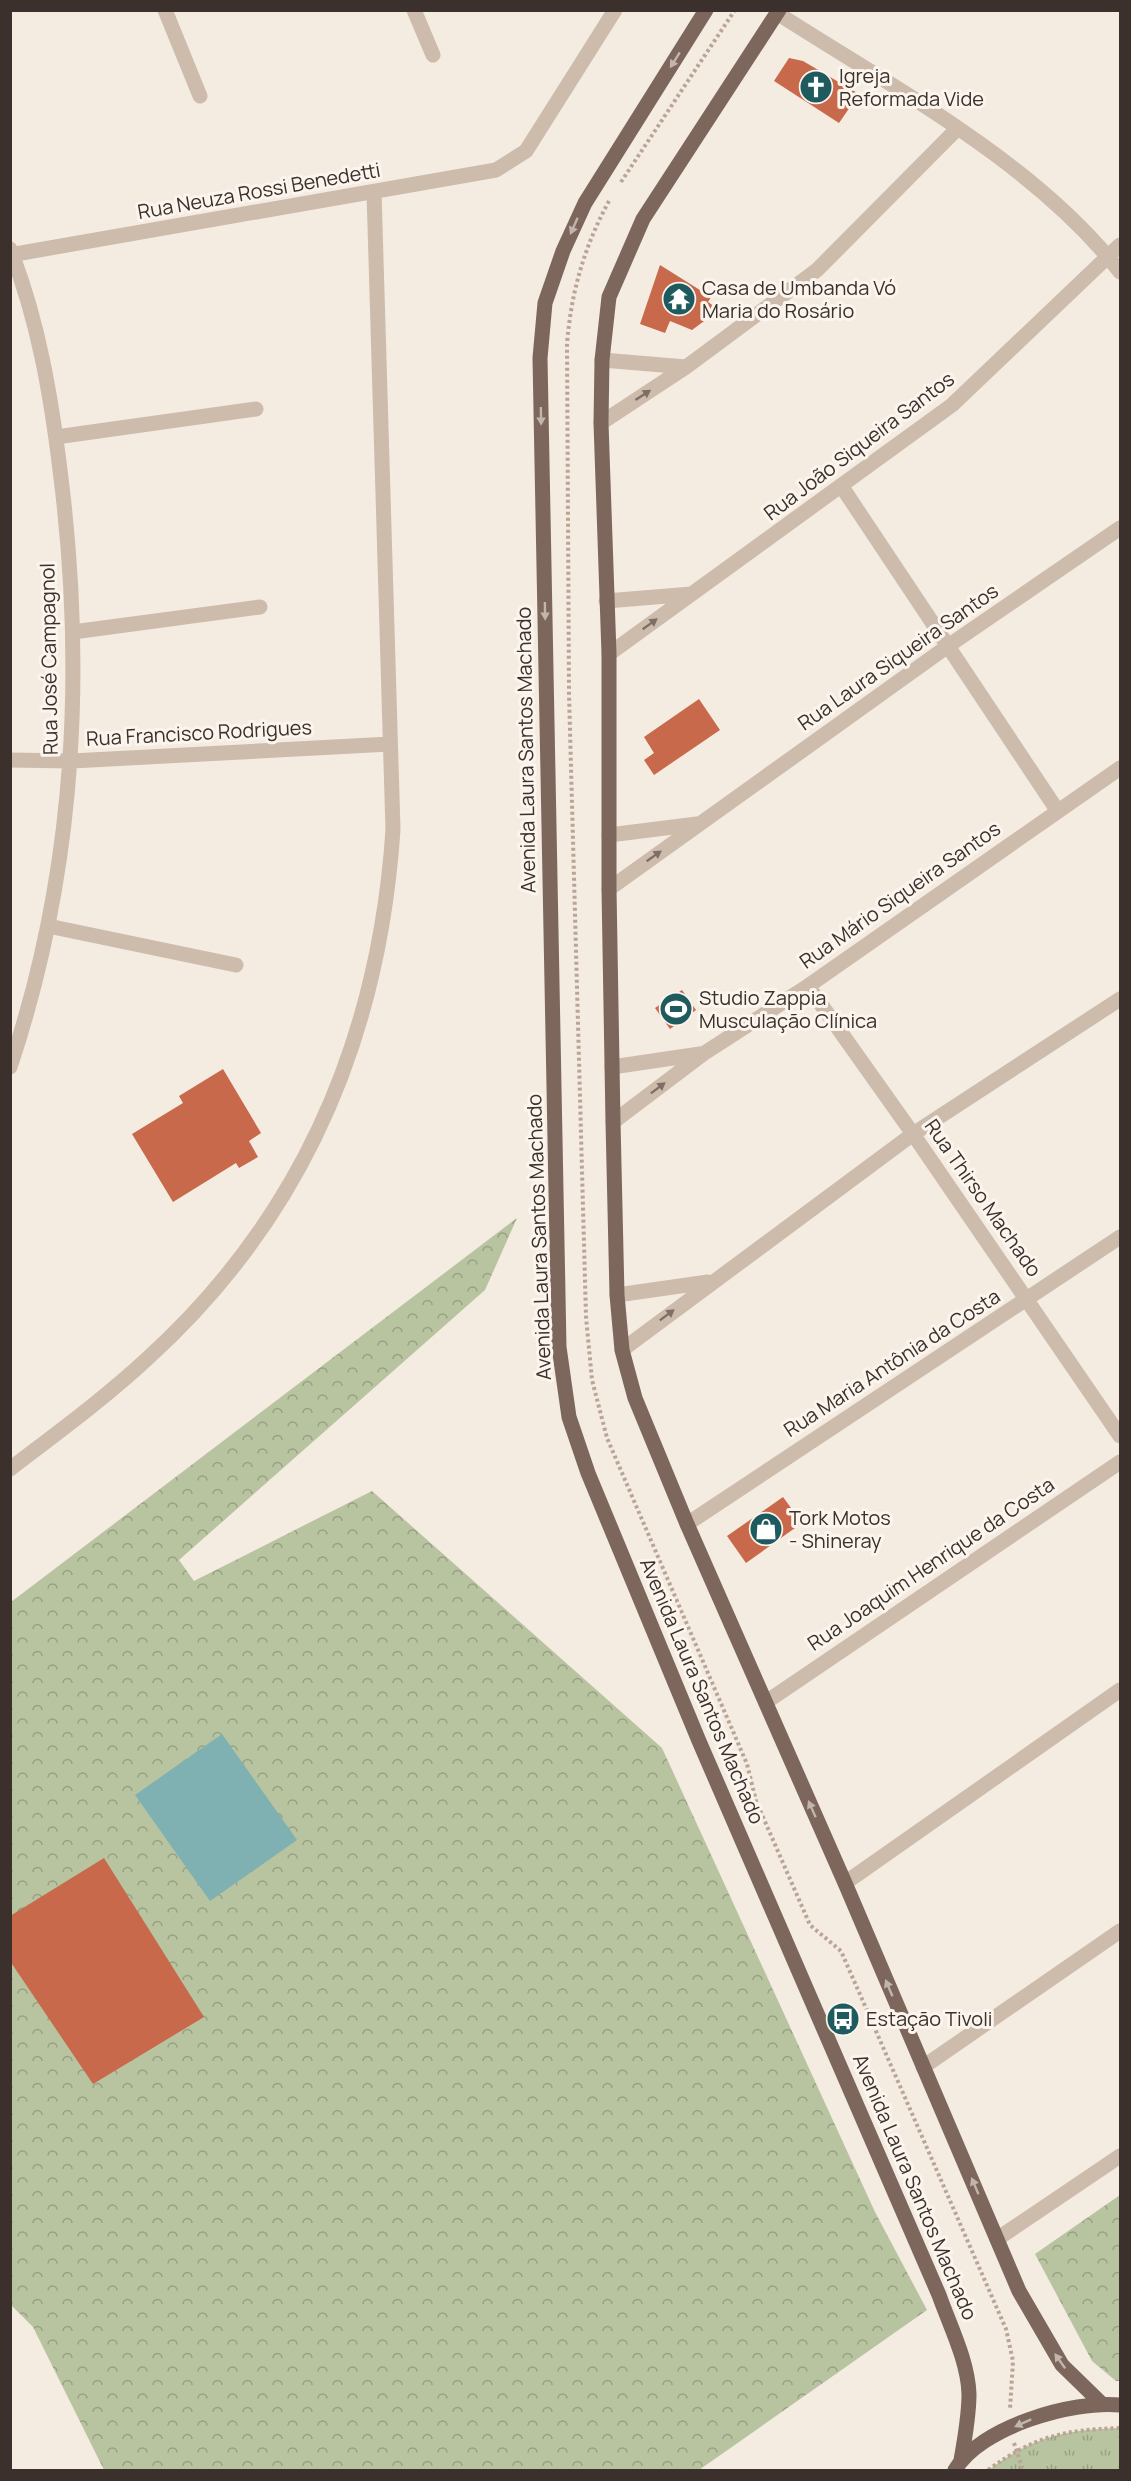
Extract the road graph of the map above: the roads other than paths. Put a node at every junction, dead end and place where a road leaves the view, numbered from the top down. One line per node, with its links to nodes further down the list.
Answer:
1 (165, 10): 7 (street)
2 (414, 10): 6 (street)
3 (615, 10): 9 (street, Rua Neuza Rossi Benedetti)
4 (706, 10): 62 (main road, Avenida Laura Santos Machado, one-way to 62)
5 (778, 12): 8 (street); 14 (main road)
6 (433, 54)
7 (200, 96)
8 (957, 129): 12 (street); 15 (street)
9 (374, 192): 11 (street, Rua Neuza Rossi Benedetti); 27 (street)
10 (1120, 245): 12 (street, Rua João Siqueira Santos)
11 (11, 253): 18 (street, Rua José Campagnol)
12 (1108, 256): 13 (street); 19 (street, Rua João Siqueira Santos)
13 (1120, 272)
14 (603, 360): 15 (street); 17 (main road)
15 (686, 367): 17 (street, one-way to 15)
16 (256, 409): 18 (street)
17 (601, 423): 22 (main road)
18 (56, 437): 24 (street, Rua José Campagnol)
19 (842, 487): 21 (street, Rua João Siqueira Santos); 25 (street)
20 (1120, 528): 25 (street, Rua Laura Siqueira Santos)
21 (692, 594): 22 (street); 26 (street, Rua João Siqueira Santos, one-way to 21)
22 (606, 601): 26 (main road)
23 (260, 607): 24 (street)
24 (73, 632): 29 (street, Rua José Campagnol)
25 (948, 646): 31 (street); 32 (street, Rua Laura Siqueira Santos)
26 (609, 654): 33 (main road)
27 (390, 744): 29 (street, Rua Francisco Rodrigues); 51 (street)
28 (10, 760): 29 (street, Rua Francisco Rodrigues)
29 (72, 761): 35 (street, Rua José Campagnol)
30 (1120, 768): 31 (street, Rua Mário Siqueira Santos)
31 (1056, 810): 37 (street, Rua Mário Siqueira Santos)
32 (700, 824): 33 (street, Rua Laura Siqueira Santos); 34 (street, Rua Laura Siqueira Santos, one-way to 32)
33 (609, 835): 34 (main road)
34 (609, 889): 40 (main road)
35 (48, 926): 36 (street); 41 (street, Rua José Campagnol)
36 (236, 966)
37 (808, 986): 39 (street, Rua Mário Siqueira Santos); 43 (street, Rua Thirso Machado)
38 (1120, 999): 43 (street)
39 (703, 1054): 40 (street, Rua Mário Siqueira Santos); 42 (street, Rua Mário Siqueira Santos, one-way to 39)
40 (612, 1067): 42 (main road)
41 (10, 1068)
42 (613, 1122): 46 (main road)
43 (913, 1134): 45 (street); 47 (street, Rua Thirso Machado)
44 (1120, 1237): 47 (street, Rua Maria Antônia da Costa)
45 (711, 1281): 46 (street); 48 (street, one-way to 45)
46 (617, 1295): 48 (main road)
47 (1027, 1299): 49 (street, Rua Thirso Machado); 52 (street, Rua Maria Antônia da Costa)
48 (622, 1350): 52 (main road)
49 (1120, 1436)
50 (1120, 1462): 54 (street, Rua Joaquim Henrique da Costa)
51 (10, 1469)
52 (687, 1524): 54 (main road)
53 (1120, 1690): 55 (street)
54 (766, 1702): 55 (main road, one-way to 54)
55 (844, 1882): 57 (main road, one-way to 55)
56 (1120, 1931): 57 (street)
57 (923, 2067): 59 (main road, one-way to 57)
58 (1120, 2156): 59 (street)
59 (997, 2239): 60 (main road, one-way to 59)
60 (1101, 2403): 61 (main road); 62 (main road, one-way to 62)
61 (1120, 2405)
62 (958, 2465)

